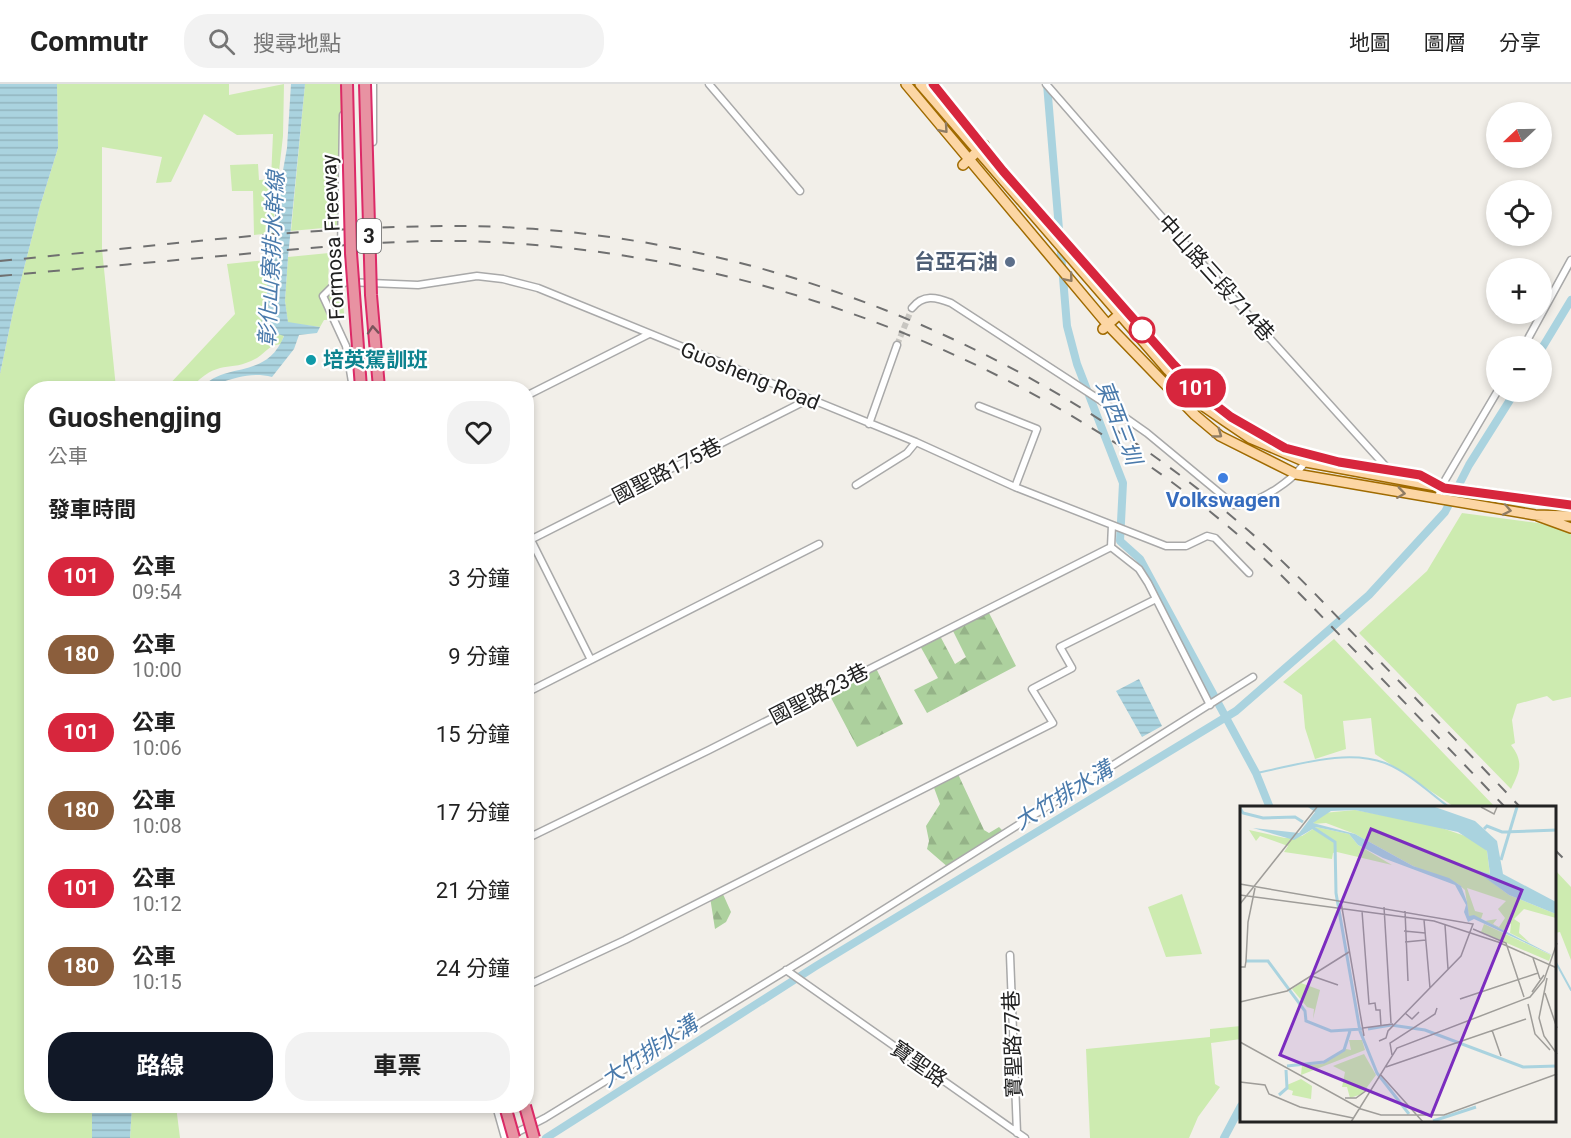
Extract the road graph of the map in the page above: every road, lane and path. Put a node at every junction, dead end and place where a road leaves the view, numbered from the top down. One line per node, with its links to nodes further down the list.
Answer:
1 (346, 84): 12 (street); 20 (highway, Formosa Freeway / 3, bridge)
2 (365, 84): 21 (highway, Formosa Freeway / 3, one-way to 2, bridge)
3 (373, 84): 8 (street)
4 (710, 84): 10 (street)
5 (906, 84): 9 (main road, one-way to 9)
6 (920, 84): 9 (main road)
7 (1046, 84): 29 (street, 中山路三段714巷)
8 (373, 142)
9 (973, 155): 14 (main road); 15 (main road, one-way to 15)
10 (800, 191)
11 (1571, 260): 17 (street)
12 (346, 282): 16 (street, Guosheng Road); 19 (street)
13 (912, 308): 30 (street)
14 (1122, 312): 15 (main road); 28 (main road)
15 (1105, 327): 30 (main road, one-way to 30)
16 (649, 334): 22 (street); 23 (street, Guosheng Road)
17 (1529, 336)
18 (897, 345): 26 (street)
19 (352, 381)
20 (360, 381)
21 (378, 381)
22 (534, 392)
23 (807, 399): 26 (street, Guosheng Road); 40 (street, 國聖路175巷)
24 (1491, 402): 33 (street)
25 (979, 406): 32 (street)
26 (869, 424): 27 (street, Guosheng Road)
27 (916, 442): 31 (street); 32 (street, Guosheng Road)
28 (1308, 458): 30 (street); 33 (main road)
29 (1389, 470)
30 (1296, 474): 34 (main road, one-way to 34)
31 (856, 485)
32 (1015, 487): 38 (street, Guosheng Road)
33 (1442, 487): 34 (street); 35 (main road)
34 (1440, 498): 36 (main road, one-way to 36)
35 (1571, 505)
36 (1535, 515): 37 (main road); 39 (main road)
37 (1571, 516)
38 (1112, 525): 42 (street); 44 (street, Guosheng Road)
39 (1571, 528)
40 (534, 538)
41 (819, 544): 46 (street)
42 (1111, 547): 45 (street); 50 (street, 國聖路23巷)
43 (534, 551): 46 (street)
44 (1249, 573)
45 (1156, 599): 49 (street); 53 (street)
46 (591, 660): 48 (street)
47 (1253, 677): 49 (street)
48 (534, 689)
49 (1210, 705): 52 (street)
50 (534, 835)
51 (1010, 955): 57 (street, 寶聖路77巷)
52 (786, 970): 57 (street, 寶聖路); 58 (street)
53 (534, 982)
54 (498, 1113): 58 (street)
55 (507, 1113): 59 (highway, bridge)
56 (527, 1113): 60 (highway, bridge)
57 (1017, 1132): 61 (street, 寶聖路)
58 (505, 1138)
59 (514, 1138)
60 (534, 1138)
61 (1025, 1138)

